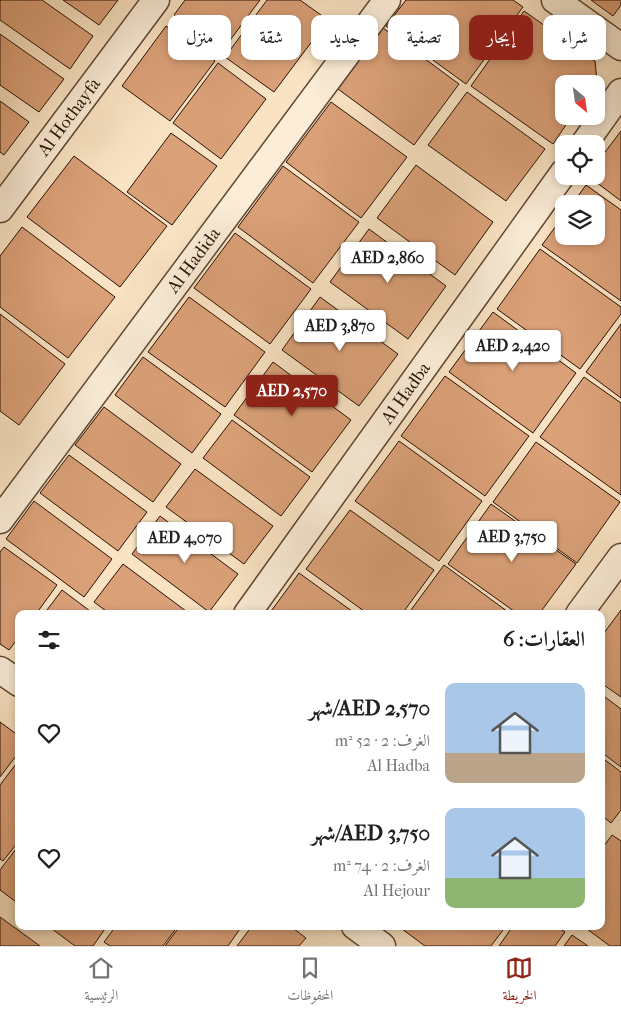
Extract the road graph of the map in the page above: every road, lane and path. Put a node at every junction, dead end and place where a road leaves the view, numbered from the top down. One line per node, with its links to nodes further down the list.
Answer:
1 (156, 0): 8 (street, Al Hothayfa)
2 (387, 0): 9 (street, Al Hadida)
3 (555, 0): 4 (street)
4 (621, 47)
5 (621, 92): 6 (street)
6 (590, 135)
7 (555, 185): 11 (street, Al Hadba)
8 (0, 209)
9 (0, 520)
10 (621, 557): 12 (street)
11 (250, 610)
12 (582, 610)
13 (0, 670): 14 (street)
14 (15, 680)
15 (360, 930): 16 (street)
16 (382, 946)

